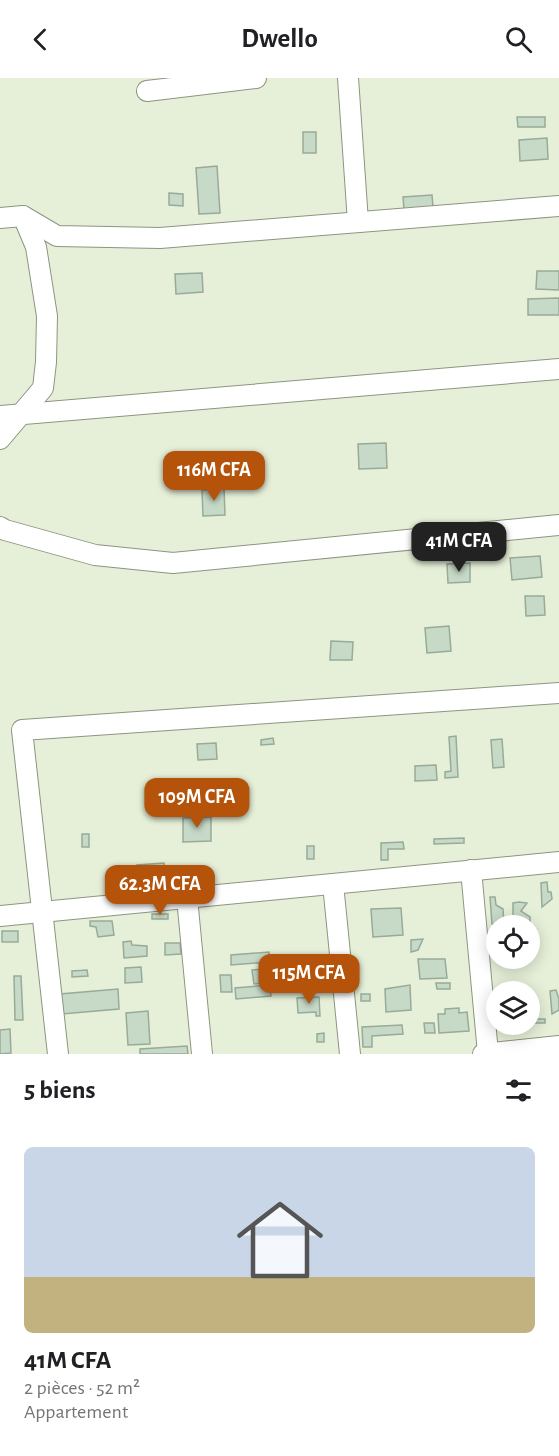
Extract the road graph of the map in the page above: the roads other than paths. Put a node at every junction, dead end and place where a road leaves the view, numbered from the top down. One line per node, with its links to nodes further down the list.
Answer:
1 (256, 78): 3 (street)
2 (348, 78): 7 (street)
3 (147, 91)
4 (559, 206): 7 (street)
5 (22, 216): 6 (street); 7 (street); 9 (street)
6 (0, 218)
7 (358, 222)
8 (559, 369): 9 (street)
9 (22, 413): 10 (street); 11 (street)
10 (0, 416)
11 (0, 439)
12 (559, 525): 13 (street)
13 (0, 527)
14 (559, 693): 19 (street)
15 (559, 861): 16 (street)
16 (471, 870): 17 (street); 22 (street)
17 (333, 884): 18 (street); 25 (street)
18 (187, 898): 19 (street); 24 (street)
19 (42, 912): 20 (street); 23 (street)
20 (0, 916)
21 (559, 1047): 22 (street)
22 (488, 1053): 26 (street)
23 (58, 1054)
24 (202, 1054)
25 (350, 1054)
26 (483, 1054)

